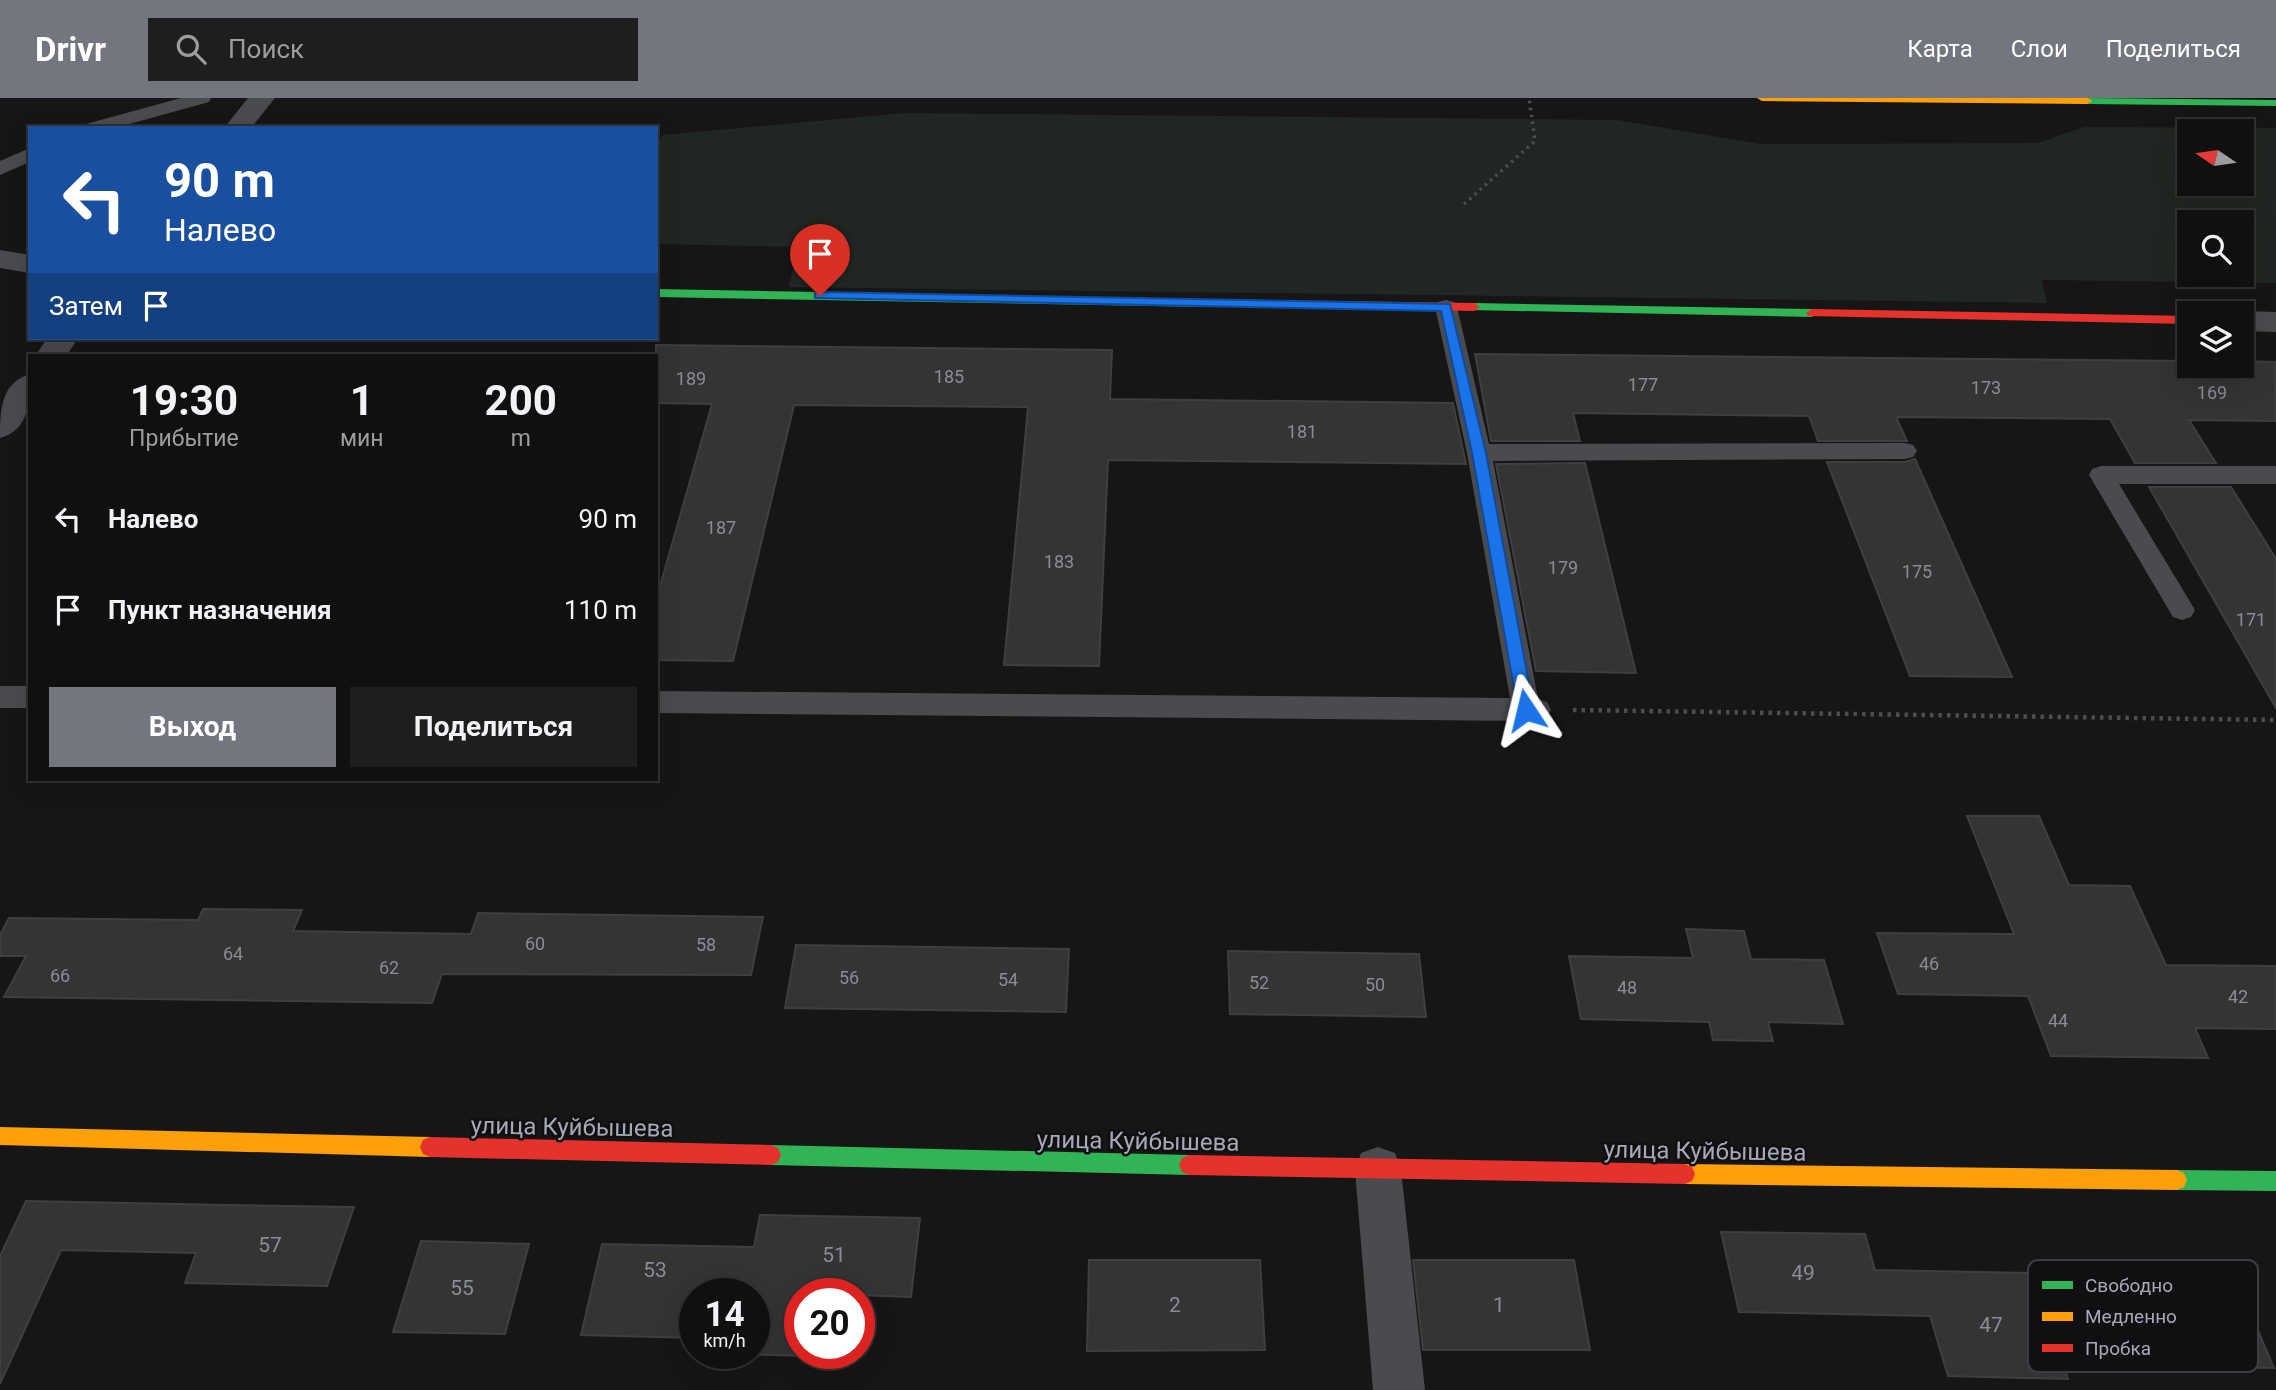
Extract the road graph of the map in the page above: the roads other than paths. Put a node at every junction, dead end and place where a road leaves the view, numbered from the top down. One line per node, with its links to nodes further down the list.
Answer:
1 (202, 98): 6 (lane)
2 (262, 98): 7 (street)
3 (1762, 98): 4 (street)
4 (2245, 100): 5 (street)
5 (2276, 103)
6 (100, 126)
7 (239, 126)
8 (28, 155): 9 (lane)
9 (0, 169)
10 (0, 259): 11 (street)
11 (28, 264)
12 (658, 293): 13 (street)
13 (1446, 307): 14 (street); 20 (lane)
14 (2177, 320)
15 (2254, 321): 16 (street)
16 (2276, 322)
17 (28, 388): 18 (street)
18 (0, 427)
19 (1905, 451): 20 (lane)
20 (1479, 453): 25 (lane)
21 (2276, 475): 22 (lane)
22 (2182, 610)
23 (0, 697): 24 (lane)
24 (28, 697)
25 (658, 702)
26 (0, 1136): 27 (street, улица Куйбышева)
27 (1378, 1170): 28 (street, улица Куйбышева); 29 (street)
28 (2276, 1181)
29 (1399, 1390)

